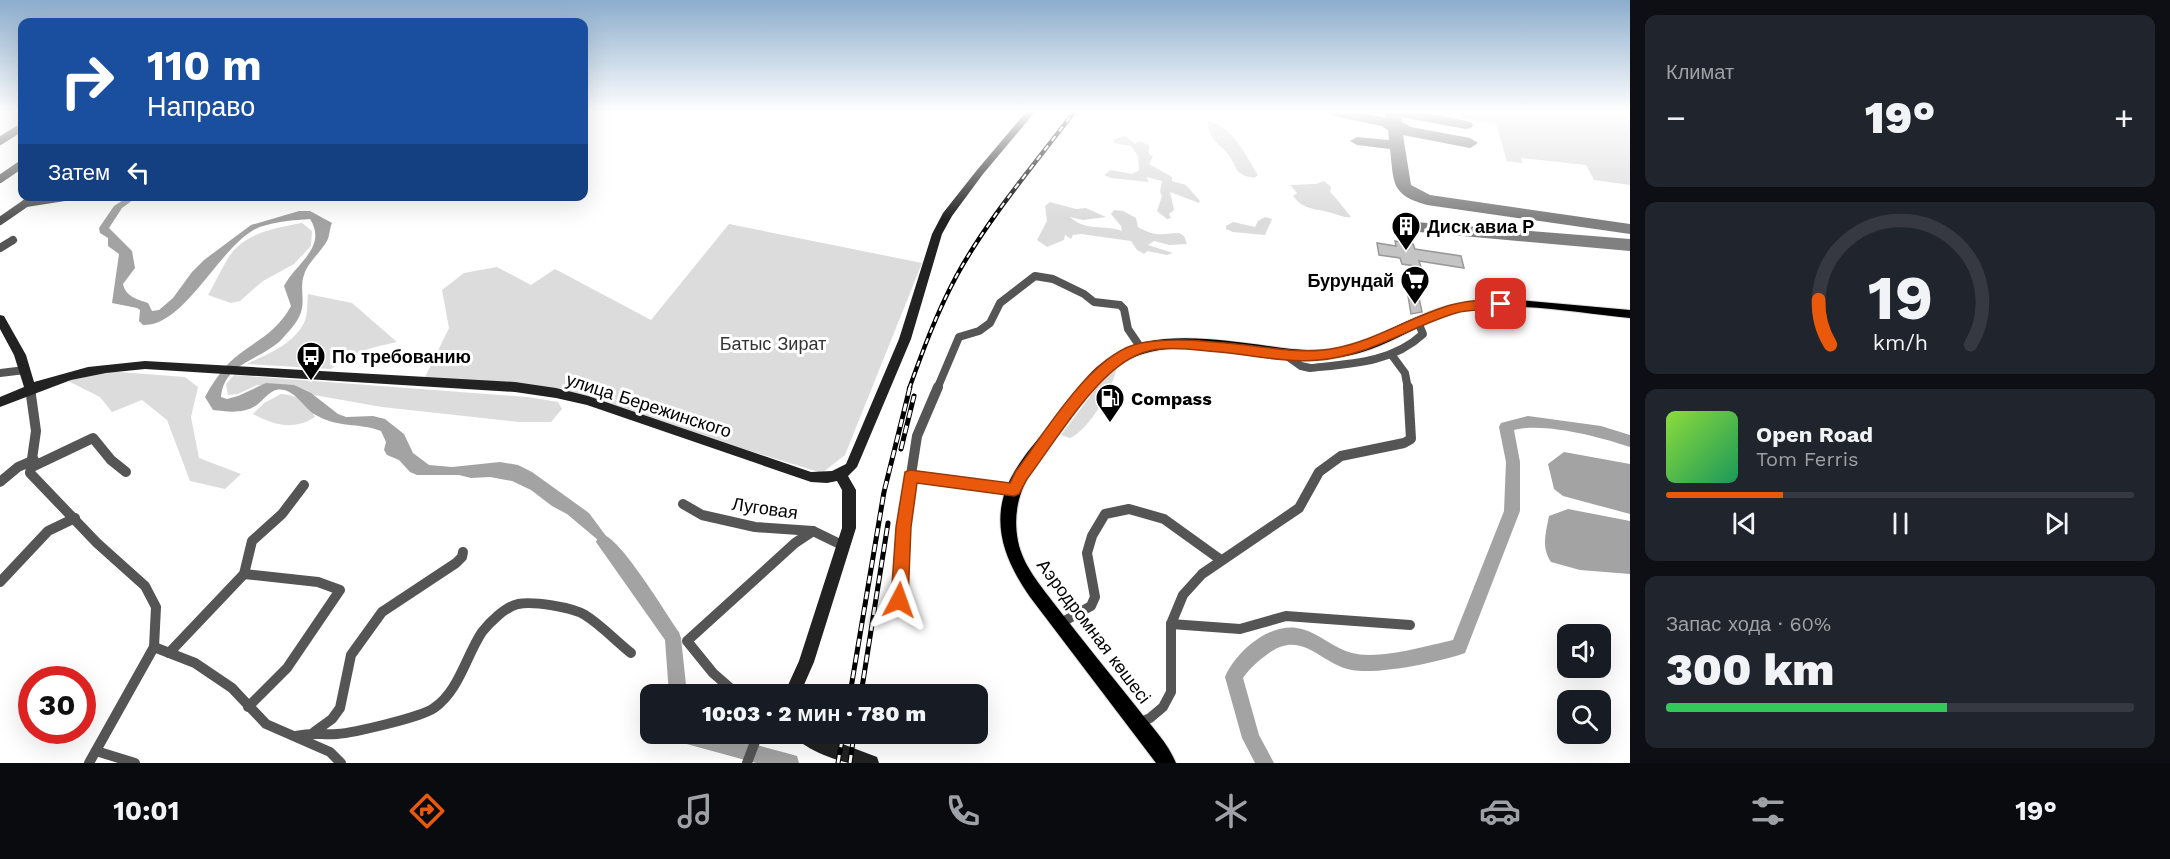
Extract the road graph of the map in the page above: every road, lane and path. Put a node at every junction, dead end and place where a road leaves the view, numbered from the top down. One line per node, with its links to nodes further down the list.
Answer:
1 (1001, 148): 22 (main road)
2 (18, 167): 3 (street)
3 (0, 179)
4 (29, 201): 6 (street)
5 (39, 201): 6 (street)
6 (26, 203): 7 (street)
7 (0, 221)
8 (13, 240): 9 (street)
9 (0, 248)
10 (1630, 314): 12 (main road, Аэродромная көшесі)
11 (0, 319): 16 (main road)
12 (1418, 322): 14 (main road, Аэродромная көшесі); 15 (street)
13 (1141, 348): 14 (main road, Аэродромная көшесі); 23 (street); 26 (main road, Аэродромная көшесі)
14 (1284, 354): 15 (street)
15 (1390, 354): 32 (street)
16 (25, 370): 17 (street); 18 (main road)
17 (0, 373)
18 (30, 388): 19 (main road, улица Бережинского); 20 (street); 22 (main road, улица Бережинского)
19 (0, 402)
20 (33, 463): 21 (street); 24 (street); 28 (street)
21 (126, 472)
22 (841, 475): 30 (main road)
23 (910, 476): 26 (street); 35 (street)
24 (0, 482)
25 (304, 485): 33 (street)
26 (1014, 490): 36 (main road, Аэродромная көшесі)
27 (683, 504): 29 (street, Луговая)
28 (75, 518): 34 (street); 39 (street)
29 (813, 531): 30 (street, Луговая); 42 (street)
30 (844, 546): 43 (main road)
31 (463, 552): 46 (street)
32 (1221, 560): 36 (street); 37 (street)
33 (244, 574): 40 (street); 44 (street)
34 (0, 582)
35 (899, 600)
36 (1059, 624): 45 (main road, Аэродромная көшесі)
37 (1171, 624): 38 (street); 45 (street)
38 (1410, 625)
39 (154, 647): 40 (street); 50 (street)
40 (169, 653): 44 (street)
41 (631, 653): 46 (street)
42 (724, 684)
43 (796, 684)
44 (248, 707): 47 (street)
45 (1139, 723): 56 (main road, Аэродромная көшесі)
46 (314, 732): 47 (street)
47 (296, 736): 53 (street)
48 (754, 744): 54 (street)
49 (819, 744): 55 (main road)
50 (96, 751): 51 (street); 52 (street)
51 (88, 763)
52 (135, 763)
53 (341, 763)
54 (747, 763)
55 (871, 763)
56 (1167, 763)

